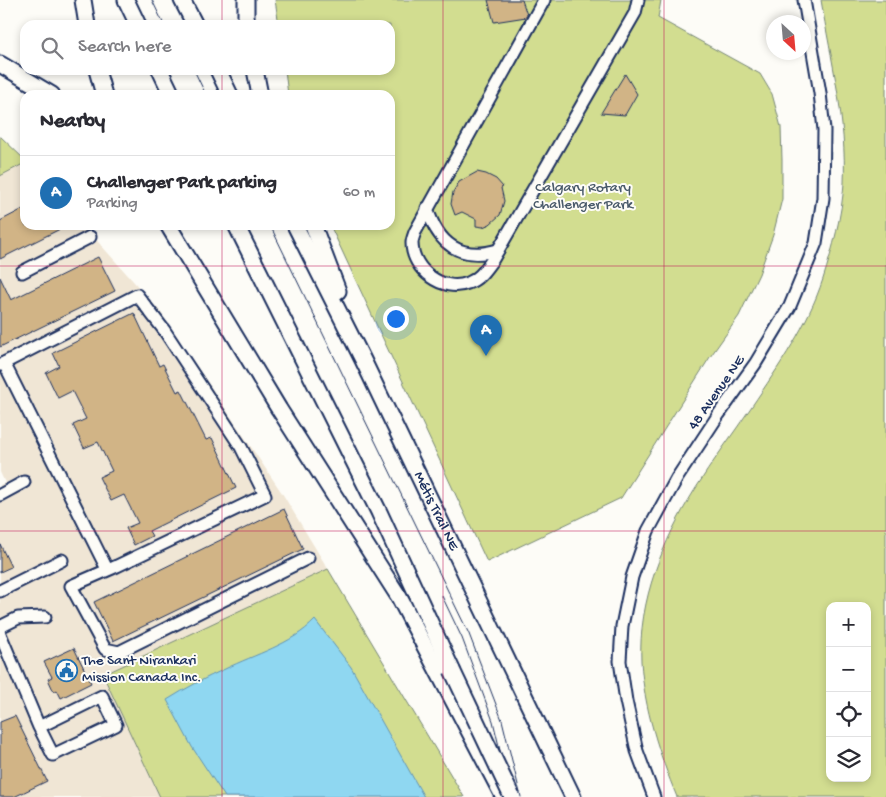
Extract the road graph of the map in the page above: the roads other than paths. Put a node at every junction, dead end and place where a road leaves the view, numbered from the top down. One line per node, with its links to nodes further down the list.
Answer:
1 (83, 0): 8 (main road)
2 (126, 0): 9 (main road)
3 (182, 0): 10 (main road)
4 (246, 0): 11 (main road)
5 (544, 0): 22 (street)
6 (638, 0): 28 (street)
7 (804, 0): 45 (street, 48 Avenue NE)
8 (86, 20)
9 (136, 20)
10 (192, 20)
11 (246, 20)
12 (0, 64): 17 (main road)
13 (98, 75): 18 (main road)
14 (162, 75): 19 (main road)
15 (220, 75): 20 (main road)
16 (256, 75): 21 (main road)
17 (44, 90)
18 (103, 90)
19 (170, 90)
20 (228, 90)
21 (259, 90)
22 (426, 208): 28 (street); 28 (street)
23 (171, 230): 41 (main road)
24 (239, 230): 41 (main road)
25 (298, 230): 30 (main road, Métis Trail NE)
26 (315, 230): 30 (main road)
27 (90, 237): 29 (street)
28 (498, 250)
29 (22, 272)
30 (363, 360): 44 (main road, Métis Trail NE)
31 (2, 364): 36 (street); 36 (street)
32 (24, 482): 33 (street)
33 (0, 495)
34 (308, 558): 36 (street)
35 (62, 560): 37 (street)
36 (108, 569)
37 (0, 591)
38 (45, 617): 39 (street)
39 (0, 627)
40 (0, 634): 42 (street)
41 (446, 673): 43 (main road, bridge)
42 (39, 727): 42 (street)
43 (510, 797)
44 (573, 797)
45 (654, 797)

